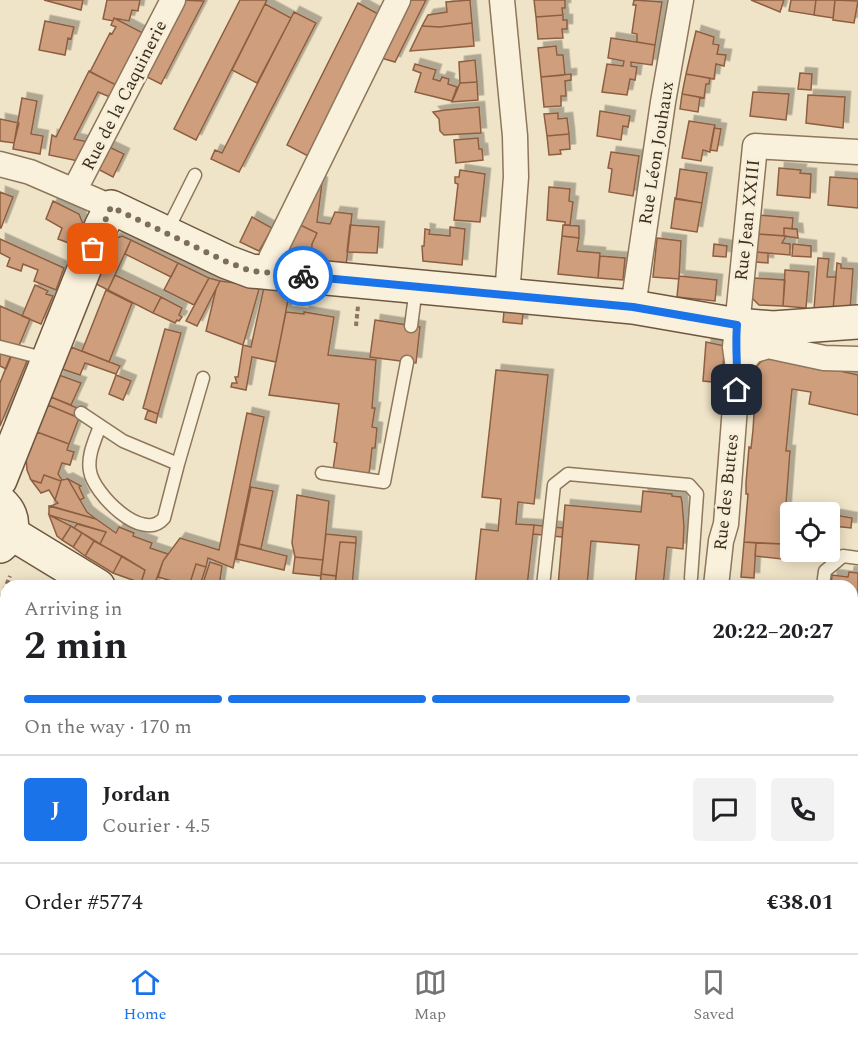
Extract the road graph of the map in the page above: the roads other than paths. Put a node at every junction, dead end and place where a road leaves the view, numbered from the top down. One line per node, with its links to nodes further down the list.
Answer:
1 (173, 0): 8 (street, Rue de la Caquinerie)
2 (398, 0): 11 (street)
3 (502, 0): 13 (street)
4 (681, 0): 14 (street, Rue Léon Jouhaux)
5 (858, 152): 16 (street, Rue Jean XXIII)
6 (0, 164): 8 (street)
7 (195, 175): 10 (lane)
8 (75, 191): 9 (street)
9 (111, 207): 10 (street); 21 (street)
10 (166, 233): 11 (street)
11 (269, 273): 12 (street)
12 (416, 286): 13 (street); 17 (lane)
13 (507, 296): 14 (street)
14 (633, 307): 16 (street)
15 (858, 322): 18 (street)
16 (737, 325): 18 (street); 24 (street, Rue des Buttes)
17 (411, 326)
18 (810, 327): 20 (street)
19 (0, 347): 21 (lane)
20 (858, 351)
21 (48, 359): 30 (street)
22 (858, 359): 24 (street)
23 (407, 362): 29 (lane)
24 (738, 368): 37 (street, Rue des Buttes)
25 (203, 378): 28 (lane)
26 (81, 413): 27 (lane)
27 (100, 426): 28 (lane); 28 (lane)
28 (178, 464)
29 (322, 473)
30 (0, 480)
31 (0, 502): 32 (street)
32 (7, 552): 35 (street)
33 (858, 558): 38 (lane)
34 (691, 578): 36 (lane)
35 (82, 580)
36 (544, 580)
37 (717, 580)
38 (824, 580)

